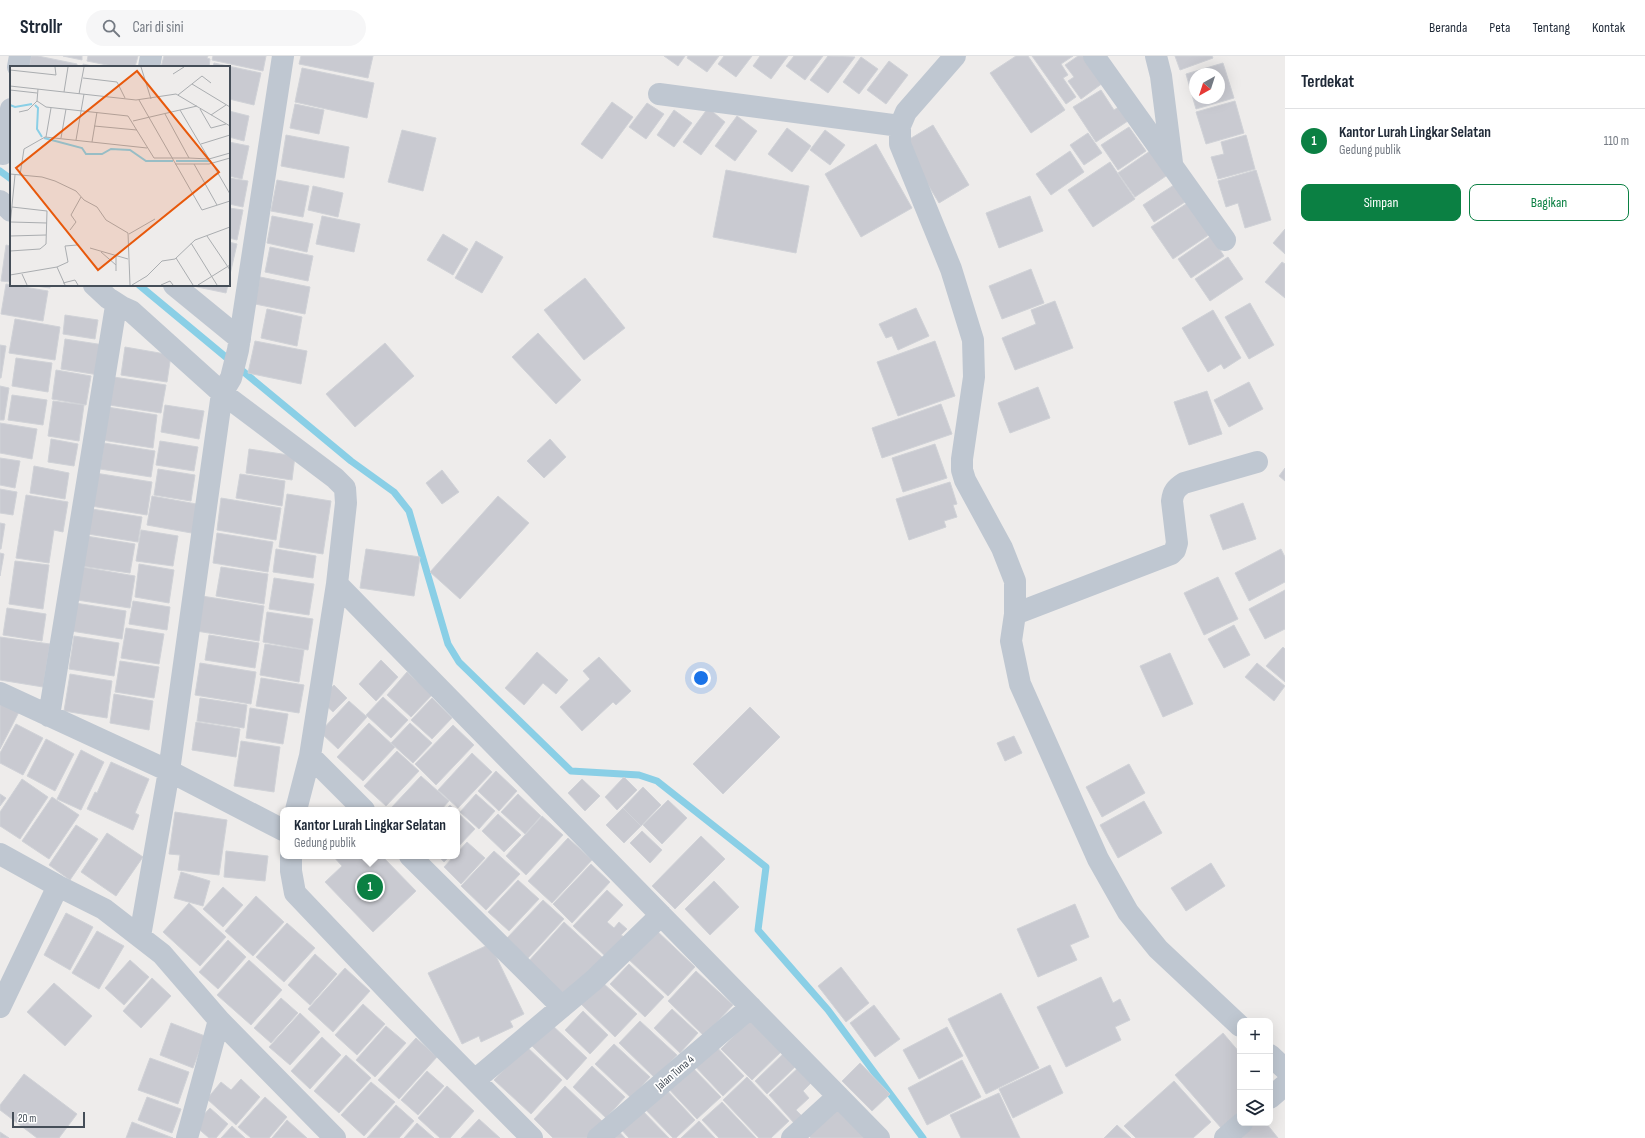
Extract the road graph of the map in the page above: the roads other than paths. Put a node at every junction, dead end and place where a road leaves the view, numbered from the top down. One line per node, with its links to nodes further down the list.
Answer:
1 (20, 56): 7 (street)
2 (151, 56): 8 (street)
3 (283, 56): 20 (street)
4 (955, 56): 11 (street)
5 (1095, 56): 13 (street)
6 (1156, 56): 13 (street)
7 (18, 66)
8 (149, 66)
9 (659, 94): 11 (street)
10 (10, 117): 12 (street)
11 (900, 126): 24 (street)
12 (5, 155)
13 (1172, 166): 16 (street)
14 (0, 201): 15 (street)
15 (10, 210)
16 (1225, 240)
17 (95, 286): 19 (street)
18 (175, 286): 20 (street)
19 (122, 307): 21 (street); 26 (street)
20 (239, 344): 21 (street)
21 (226, 385): 23 (street); 28 (street)
22 (1257, 462): 24 (street)
23 (337, 584): 27 (street); 36 (street)
24 (1015, 614): 42 (street)
25 (0, 693): 26 (street)
26 (49, 716): 28 (street)
27 (310, 756): 29 (street); 30 (street)
28 (169, 771): 31 (street); 37 (street)
29 (297, 807)
30 (361, 807)
31 (280, 828)
32 (0, 854): 35 (street)
33 (291, 859): 45 (street)
34 (413, 859): 39 (street)
35 (58, 886): 37 (street); 38 (street)
36 (661, 915): 39 (street); 40 (street)
37 (140, 936): 41 (street)
38 (0, 1007)
39 (562, 1007): 45 (street)
40 (751, 1007): 48 (street); 53 (street, Jalan Tuna 4)
41 (220, 1020): 50 (street); 51 (street)
42 (1237, 1023)
43 (1273, 1057): 44 (street)
44 (1285, 1069)
45 (475, 1080): 52 (street)
46 (1285, 1085): 47 (street)
47 (1273, 1095)
48 (838, 1096): 54 (street); 55 (street)
49 (1239, 1126): 56 (street)
50 (187, 1138)
51 (335, 1138)
52 (532, 1138)
53 (598, 1138)
54 (792, 1138)
55 (879, 1138)
56 (1225, 1138)

